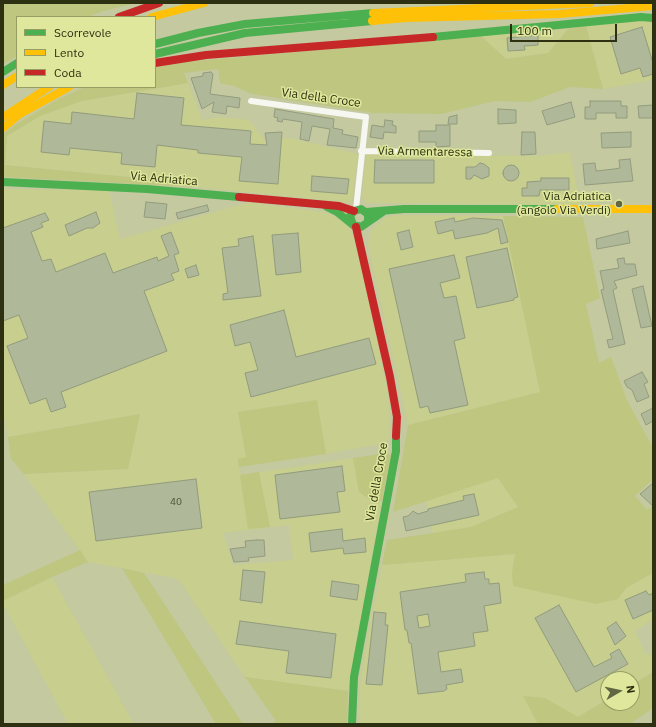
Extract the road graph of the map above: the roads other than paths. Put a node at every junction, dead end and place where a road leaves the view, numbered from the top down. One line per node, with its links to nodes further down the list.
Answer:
1 (159, 3): 5 (main road)
2 (204, 3): 6 (main road)
3 (590, 3): 8 (main road)
4 (653, 6): 9 (main road)
5 (122, 16)
6 (156, 16)
7 (653, 18): 10 (main road)
8 (156, 44)
9 (156, 54)
10 (156, 63)
11 (16, 65): 12 (main road)
12 (3, 72)
13 (16, 77): 14 (main road)
14 (3, 85)
15 (47, 88): 18 (main road)
16 (67, 88): 19 (main road)
17 (251, 101): 20 (street, Via della Croce)
18 (3, 117)
19 (3, 128)
20 (361, 151): 21 (street, Via Armentaressa); 24 (street, Via della Croce)
21 (489, 153)
22 (3, 182): 23 (main road, Via Adriatica)
23 (322, 205): 24 (main road, Via Adriatica); 29 (main road, Via Adriatica)
24 (355, 210): 27 (main road, Via Adriatica); 29 (main road)
25 (385, 210): 26 (main road, Via Adriatica); 27 (main road, Via Adriatica); 28 (main road)
26 (653, 210)
27 (366, 212): 28 (main road)
28 (367, 223): 29 (main road); 30 (main road, Via della Croce)
29 (354, 226): 30 (main road, Via della Croce)
30 (361, 246): 31 (main road, Via della Croce)
31 (352, 724)

